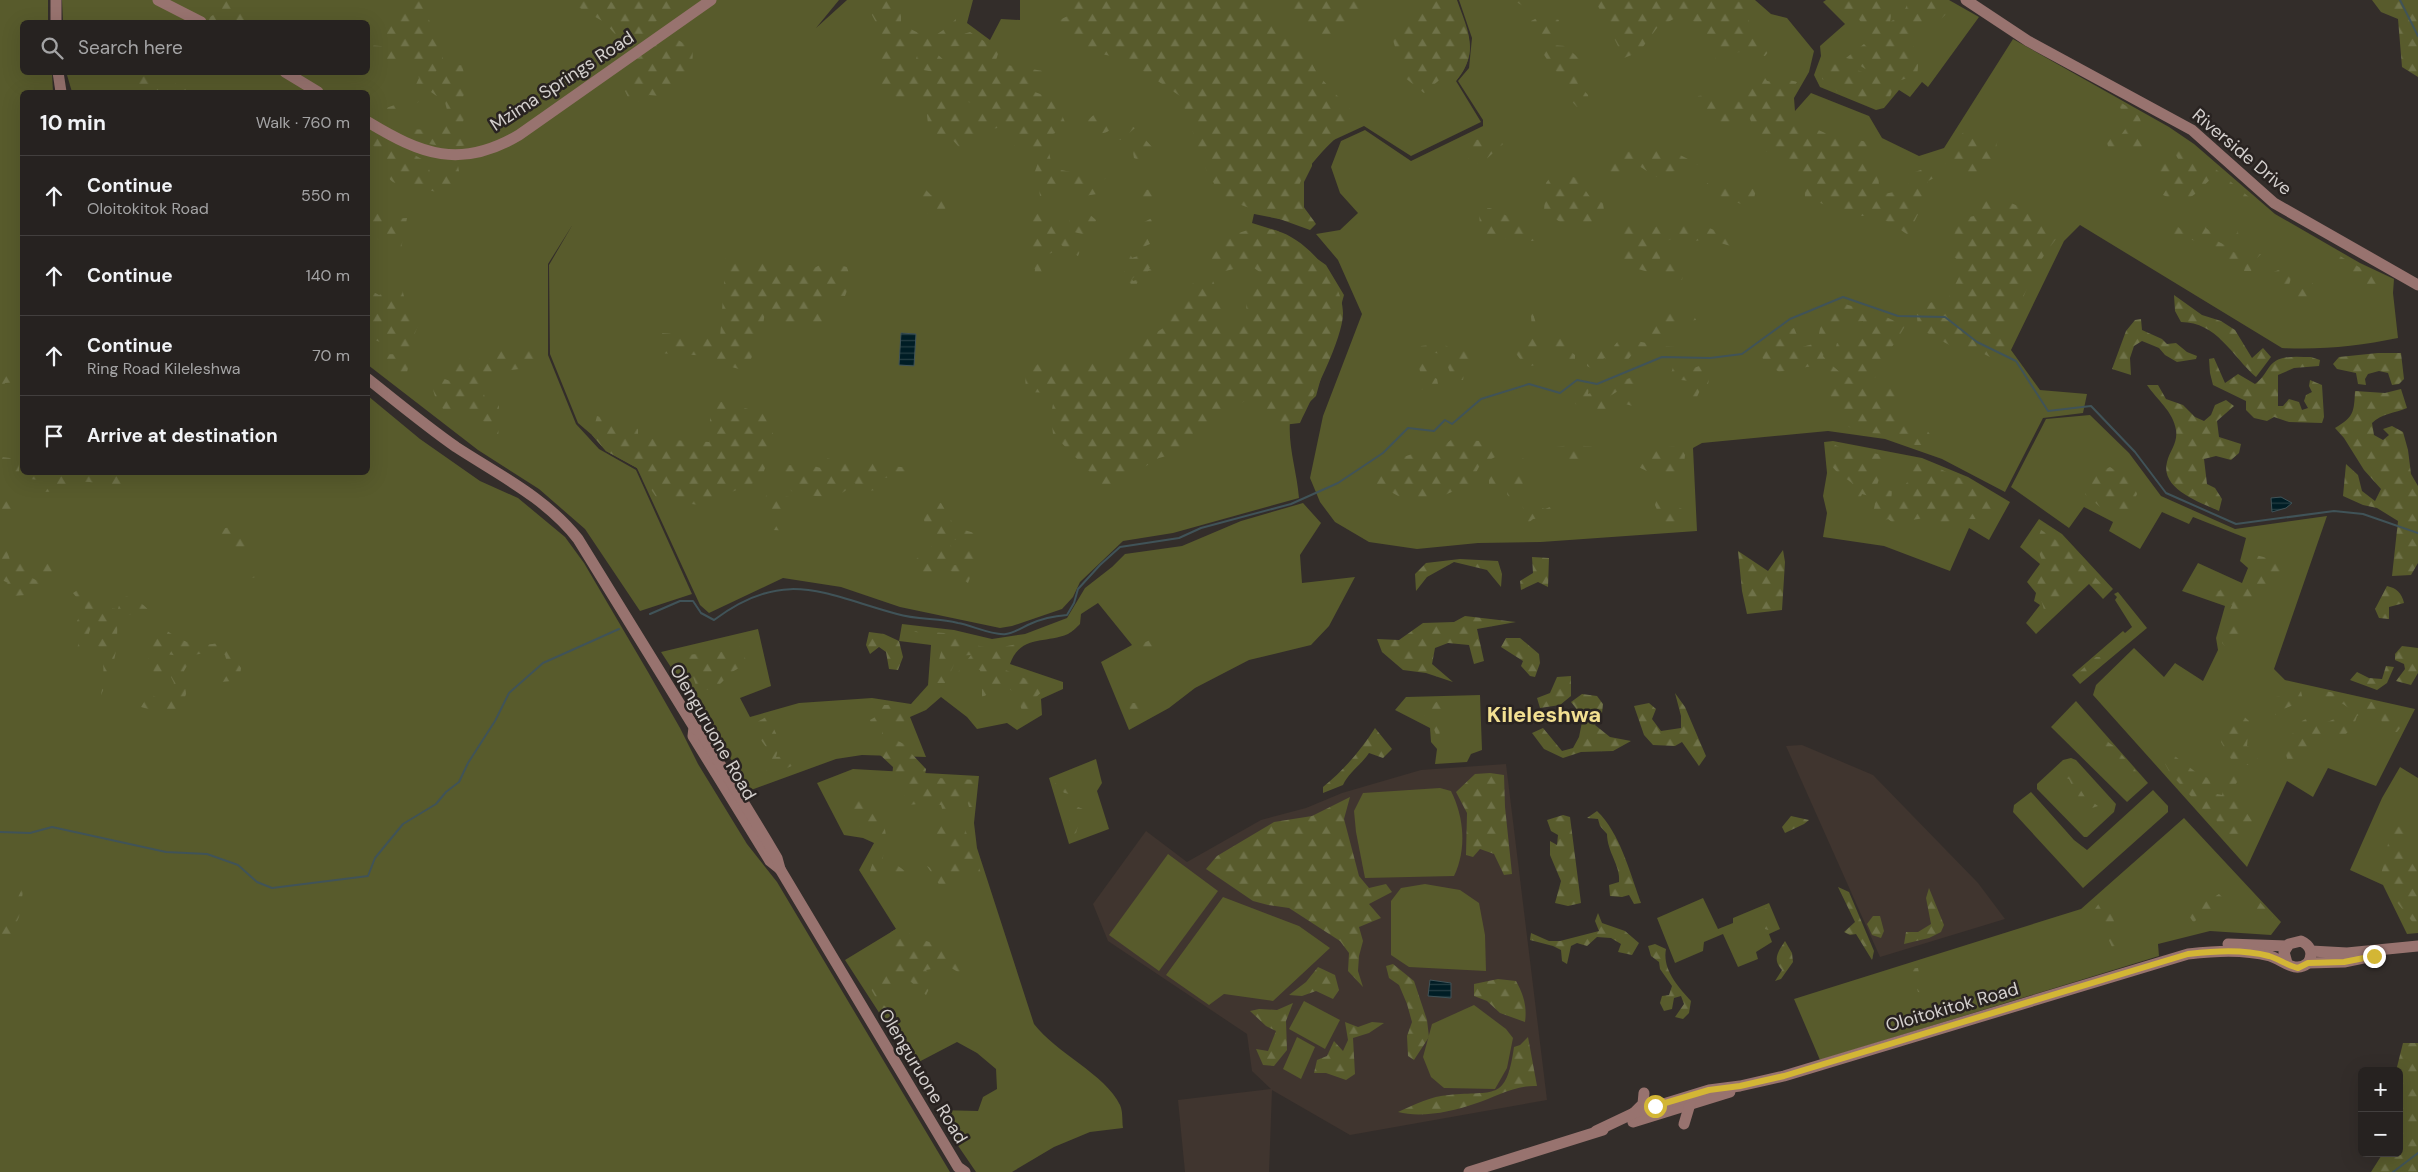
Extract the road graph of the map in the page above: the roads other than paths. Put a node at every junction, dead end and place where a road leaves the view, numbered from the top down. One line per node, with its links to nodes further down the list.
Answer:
1 (56, 0): 5 (street)
2 (158, 0): 6 (street)
3 (711, 0): 11 (street, Mzima Springs Road)
4 (1966, 0): 12 (street, Riverside Drive)
5 (56, 20)
6 (197, 20)
7 (58, 75): 9 (street)
8 (290, 75): 10 (street)
9 (61, 90)
10 (315, 90)
11 (370, 123)
12 (2418, 285)
13 (370, 381): 25 (street, Olenguruone Road)
14 (2287, 946): 16 (street); 17 (street); 18 (street)
15 (2418, 946): 17 (street)
16 (2188, 954): 18 (street); 19 (street, Oloitokitok Road)
17 (2310, 957): 18 (street)
18 (2287, 963)
19 (1740, 1086): 21 (street, Oloitokitok Road); 22 (street, Oloitokitok Road)
20 (1644, 1093): 22 (street)
21 (1690, 1104): 23 (street); 24 (street, Oloitokitok Road)
22 (1634, 1113): 24 (street, Oloitokitok Road)
23 (1684, 1124)
24 (1596, 1131): 26 (street, Oloitokitok Road)
25 (961, 1170)
26 (1469, 1172)

